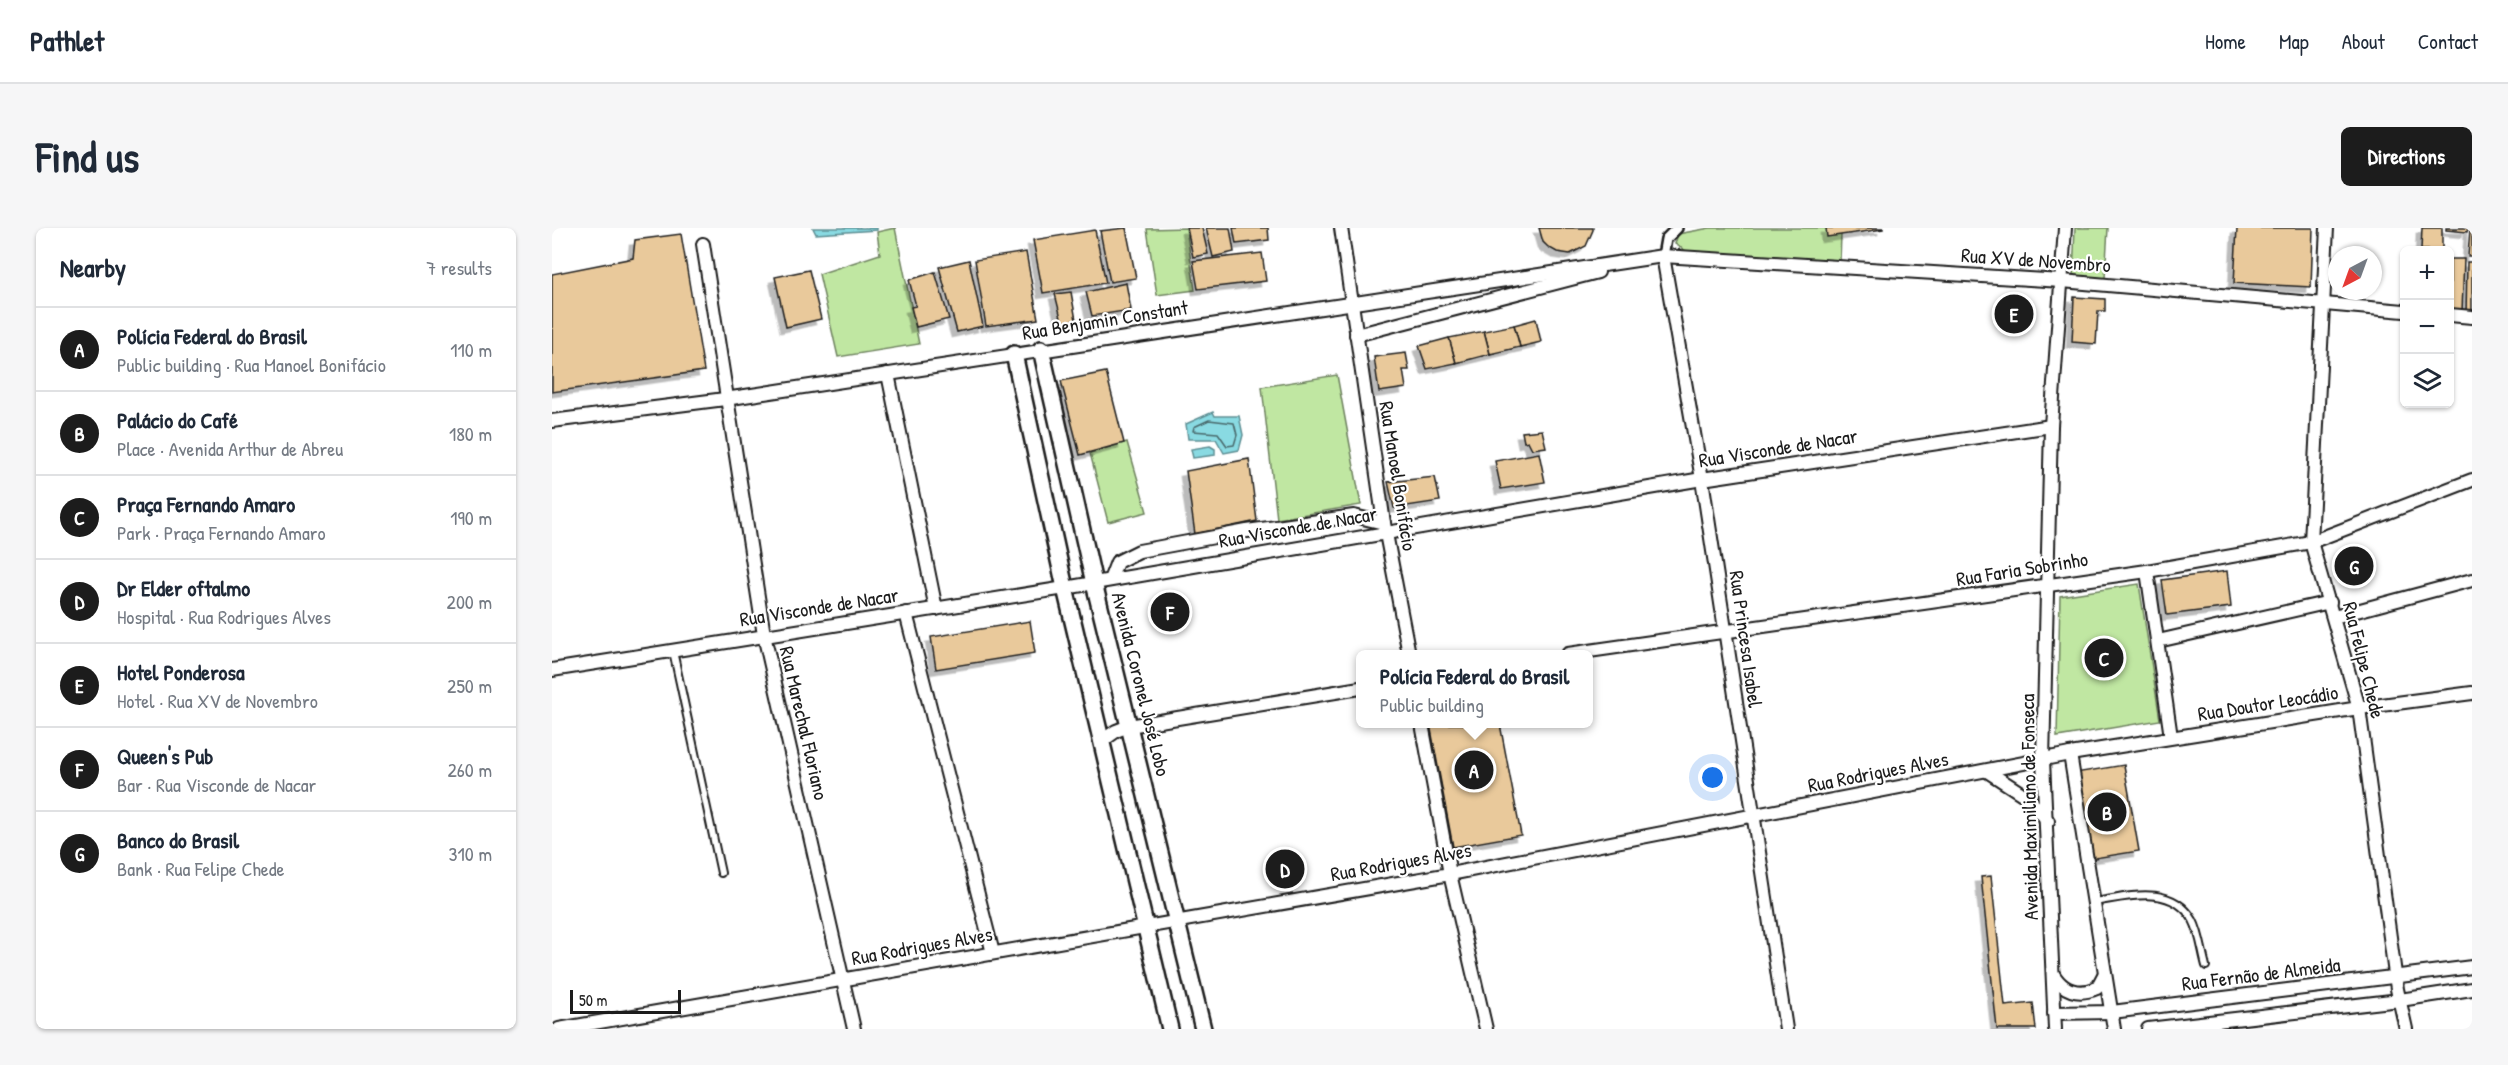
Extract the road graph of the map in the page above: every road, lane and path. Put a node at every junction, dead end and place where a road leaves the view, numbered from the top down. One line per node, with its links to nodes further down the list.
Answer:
1 (1341, 228): 8 (street, Rua Manoel Bonifácio)
2 (1677, 228): 6 (street)
3 (2064, 228): 7 (street, Avenida Maximiliano de Fonseca)
4 (2327, 228): 9 (street, Rua Felipe Chede)
5 (703, 244): 17 (street, Rua Marechal Floriano)
6 (1663, 256): 7 (street, Rua XV de Novembro); 8 (street, Rua Benjamin Constant); 13 (street); 20 (street, Rua Princesa Isabel)
7 (2062, 281): 9 (street, Rua XV de Novembro); 19 (street, Avenida Maximiliano de Fonseca)
8 (1351, 303): 13 (street, Rua Manoel Bonifácio); 14 (street, Rua Benjamin Constant)
9 (2323, 304): 10 (street, Rua XV de Novembro); 23 (street, Rua Felipe Chede)
10 (2400, 311)
11 (2454, 315): 12 (street)
12 (2472, 317)
13 (1356, 335): 22 (street, Rua Manoel Bonifácio)
14 (1041, 349): 15 (street, Rua Benjamin Constant); 27 (street, Avenida Coronel José Lobo)
15 (1014, 354): 16 (street, Rua Benjamin Constant); 29 (street)
16 (888, 374): 17 (street, Rua Benjamin Constant); 31 (street)
17 (725, 399): 18 (street, Rua Benjamin Constant); 35 (street, Rua Marechal Floriano)
18 (552, 421)
19 (2051, 426): 20 (street, Rua Visconde de Nacar); 28 (street, Avenida Maximiliano de Fonseca)
20 (1702, 479): 22 (street, Rua Visconde de Nacar); 34 (street, Rua Princesa Isabel)
21 (2472, 480): 23 (street, Rua Faria Sobrinho)
22 (1385, 527): 25 (street, Rua Visconde de Nacar); 25 (street); 38 (street, Rua Manoel Bonifácio)
23 (2311, 542): 24 (street, Rua Faria Sobrinho); 30 (street, Rua Felipe Chede)
24 (2147, 571): 28 (street, Rua Faria Sobrinho); 36 (street)
25 (1110, 580): 27 (street, Rua Visconde de Nacar)
26 (2472, 580): 33 (street)
27 (1094, 583): 29 (street, Rua Visconde de Nacar); 44 (street, Avenida Coronel José Lobo)
28 (2049, 583): 34 (street, Rua Faria Sobrinho); 49 (street, Avenida Maximiliano de Fonseca)
29 (1065, 588): 31 (street, Rua Visconde de Nacar); 47 (street)
30 (2330, 602): 33 (street, Rua Felipe Chede); 36 (street)
31 (936, 609): 32 (street, Rua Visconde de Nacar)
32 (906, 614): 35 (street, Rua Visconde de Nacar); 58 (street)
33 (2334, 617): 43 (street, Rua Felipe Chede)
34 (1725, 630): 39 (street, Rua Faria Sobrinho); 51 (street, Rua Princesa Isabel)
35 (764, 634): 37 (street, Rua Visconde de Nacar); 64 (street, Rua Marechal Floriano)
36 (2158, 641): 46 (street)
37 (673, 650): 40 (street, Rua Visconde de Nacar); 53 (lane)
38 (1408, 650)
39 (1593, 650)
40 (552, 670)
41 (1356, 689): 44 (street)
42 (2472, 693): 43 (street, Rua Doutor Leocádio)
43 (2359, 708): 46 (street, Rua Doutor Leocádio); 63 (street, Rua Felipe Chede)
44 (1129, 726): 47 (street); 56 (street, Avenida Coronel José Lobo)
45 (1423, 728): 54 (street)
46 (2171, 737): 48 (street, Rua Doutor Leocádio)
47 (1102, 741): 57 (street)
48 (2070, 754): 49 (street, Rua Rodrigues Alves); 55 (street)
49 (2043, 760): 50 (street, Rua Rodrigues Alves); 52 (street, Avenida Maximiliano de Fonseca)
50 (1987, 771): 51 (street, Rua Rodrigues Alves); 52 (street)
51 (1752, 817): 54 (street, Rua Rodrigues Alves); 74 (street, Rua Princesa Isabel)
52 (2048, 821): 61 (street, Avenida Maximiliano de Fonseca)
53 (721, 873)
54 (1450, 874): 56 (street, Rua Rodrigues Alves); 73 (street)
55 (2094, 902): 59 (lane); 62 (street)
56 (1179, 920): 57 (street, Rua Rodrigues Alves); 72 (street, Avenida Coronel José Lobo)
57 (1147, 926): 58 (street, Rua Rodrigues Alves); 71 (street)
58 (993, 953): 64 (street, Rua Rodrigues Alves)
59 (2206, 966)
60 (2472, 967): 63 (street, Rua Fernão de Almeida)
61 (2052, 973): 62 (street); 68 (street, Avenida Maximiliano de Fonseca)
62 (2105, 973): 67 (street)
63 (2396, 977): 66 (street, Rua Felipe Chede); 67 (street, Rua Fernão de Almeida)
64 (843, 980): 69 (street, Rua Rodrigues Alves); 70 (street, Rua Marechal Floriano)
65 (2472, 989): 66 (street, Rua Fernão de Almeida)
66 (2400, 1000): 77 (street, Rua Fernão de Almeida); 78 (street, Rua Felipe Chede)
67 (2112, 1012): 68 (street, Rua Fernão de Almeida); 76 (street)
68 (2054, 1014): 75 (street, Avenida Maximiliano de Fonseca)
69 (559, 1029)
70 (854, 1029)
71 (1170, 1029)
72 (1203, 1029)
73 (1486, 1029)
74 (1786, 1029)
75 (2055, 1029)
76 (2115, 1029)
77 (2148, 1029)
78 (2406, 1029)

